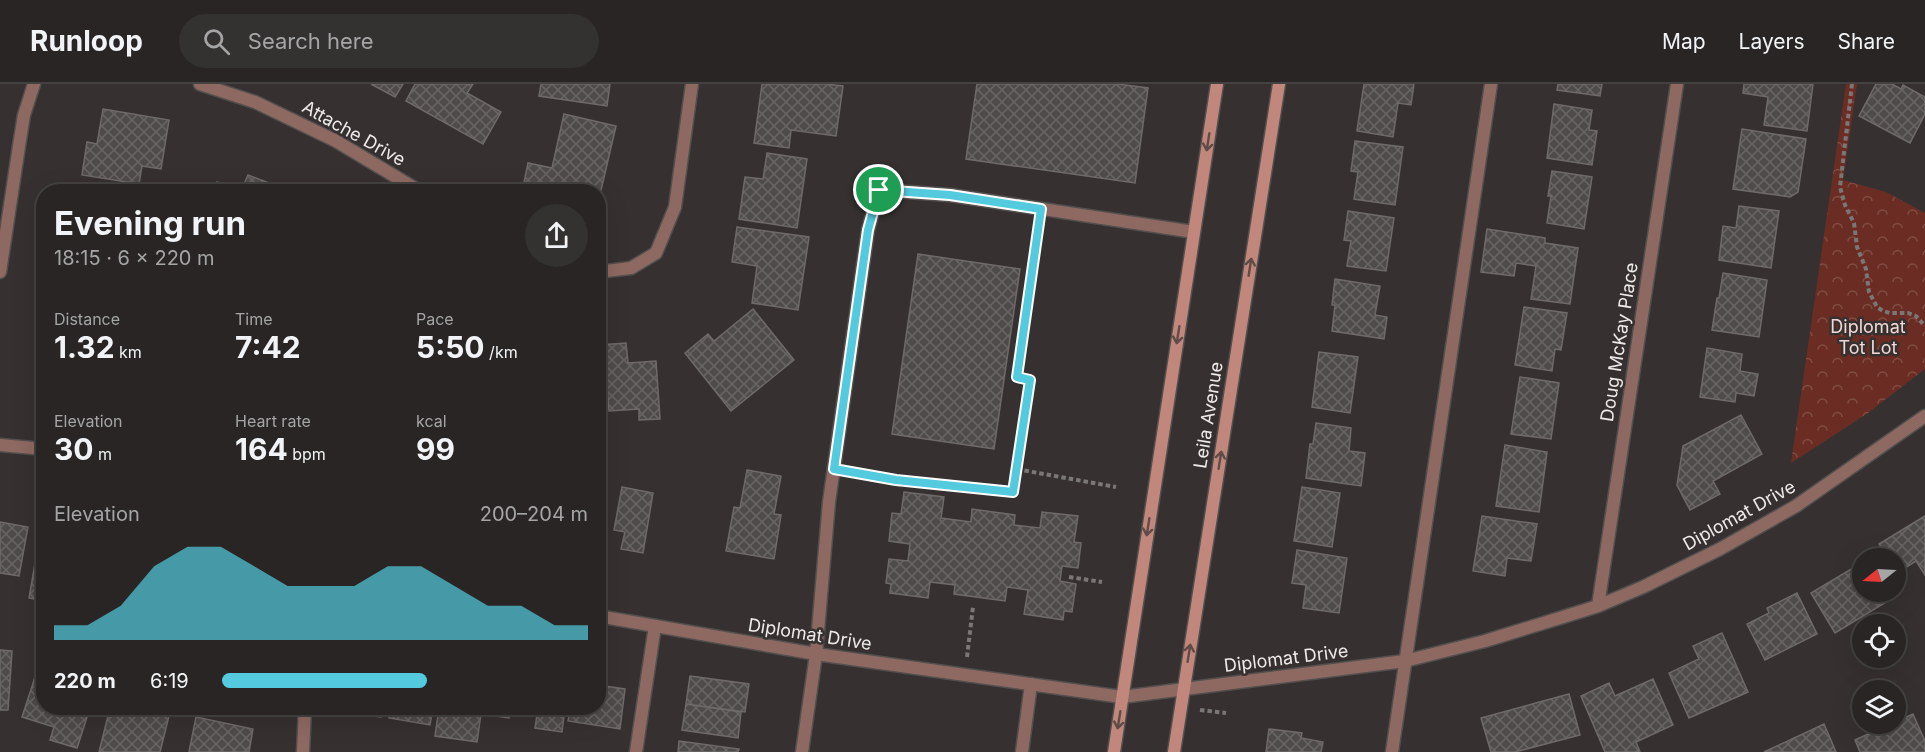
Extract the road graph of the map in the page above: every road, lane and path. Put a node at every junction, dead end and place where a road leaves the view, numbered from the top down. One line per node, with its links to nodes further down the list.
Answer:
1 (34, 84): 13 (street)
2 (200, 84): 9 (street, Attache Drive)
3 (692, 84): 12 (street)
4 (1217, 84): 11 (main road, one-way to 11)
5 (1279, 84): 31 (main road, Leila Avenue, one-way to 5)
6 (1491, 84): 28 (street)
7 (1677, 84): 23 (street, Doug McKay Place)
8 (1852, 84): 14 (path)
9 (408, 184)
10 (1041, 209): 11 (street); 18 (street); 19 (path)
11 (1194, 232): 32 (main road, one-way to 32)
12 (606, 271)
13 (0, 272)
14 (1925, 326)
15 (1925, 416): 23 (street, Diplomat Drive)
16 (0, 445): 17 (street)
17 (36, 447)
18 (834, 469): 19 (path); 27 (street)
19 (1016, 469): 20 (path)
20 (1116, 487)
21 (1069, 577): 22 (path)
22 (1102, 582)
23 (1598, 606): 28 (street, Diplomat Drive)
24 (973, 607): 29 (path)
25 (606, 617): 26 (street, Diplomat Drive)
26 (655, 626): 27 (street, Diplomat Drive); 35 (street)
27 (816, 654): 29 (street, Diplomat Drive); 36 (street)
28 (1405, 661): 31 (street, Diplomat Drive); 40 (street)
29 (965, 675): 30 (street, Diplomat Drive)
30 (1031, 684): 32 (street, Diplomat Drive); 37 (street)
31 (1183, 689): 32 (street, Diplomat Drive); 39 (main road, Leila Avenue)
32 (1122, 697): 38 (main road, one-way to 38)
33 (305, 715): 34 (street)
34 (303, 752)
35 (636, 752)
36 (802, 752)
37 (1022, 752)
38 (1114, 752)
39 (1174, 752)
40 (1392, 752)

